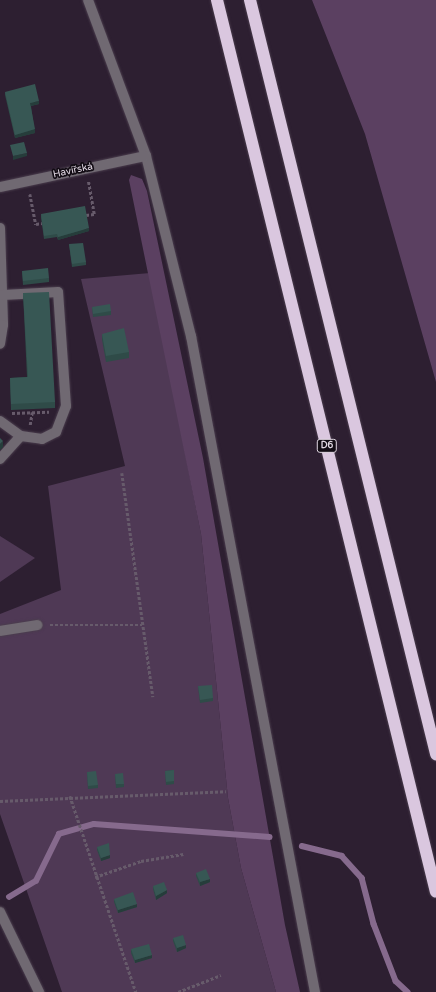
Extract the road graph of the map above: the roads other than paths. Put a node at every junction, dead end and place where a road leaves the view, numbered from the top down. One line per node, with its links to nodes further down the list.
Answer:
1 (88, 0): 4 (street)
2 (217, 0): 15 (highway, D6)
3 (250, 0): 14 (highway)
4 (146, 156): 5 (street, Havířská); 18 (street)
5 (0, 187)
6 (0, 228): 7 (street)
7 (3, 295): 8 (street); 10 (street)
8 (0, 344)
9 (0, 421): 10 (street)
10 (21, 436): 11 (street)
11 (0, 459)
12 (38, 625): 13 (street)
13 (0, 630)
14 (436, 754)
15 (436, 892)
16 (0, 912): 17 (street)
17 (39, 992)
18 (315, 992)

